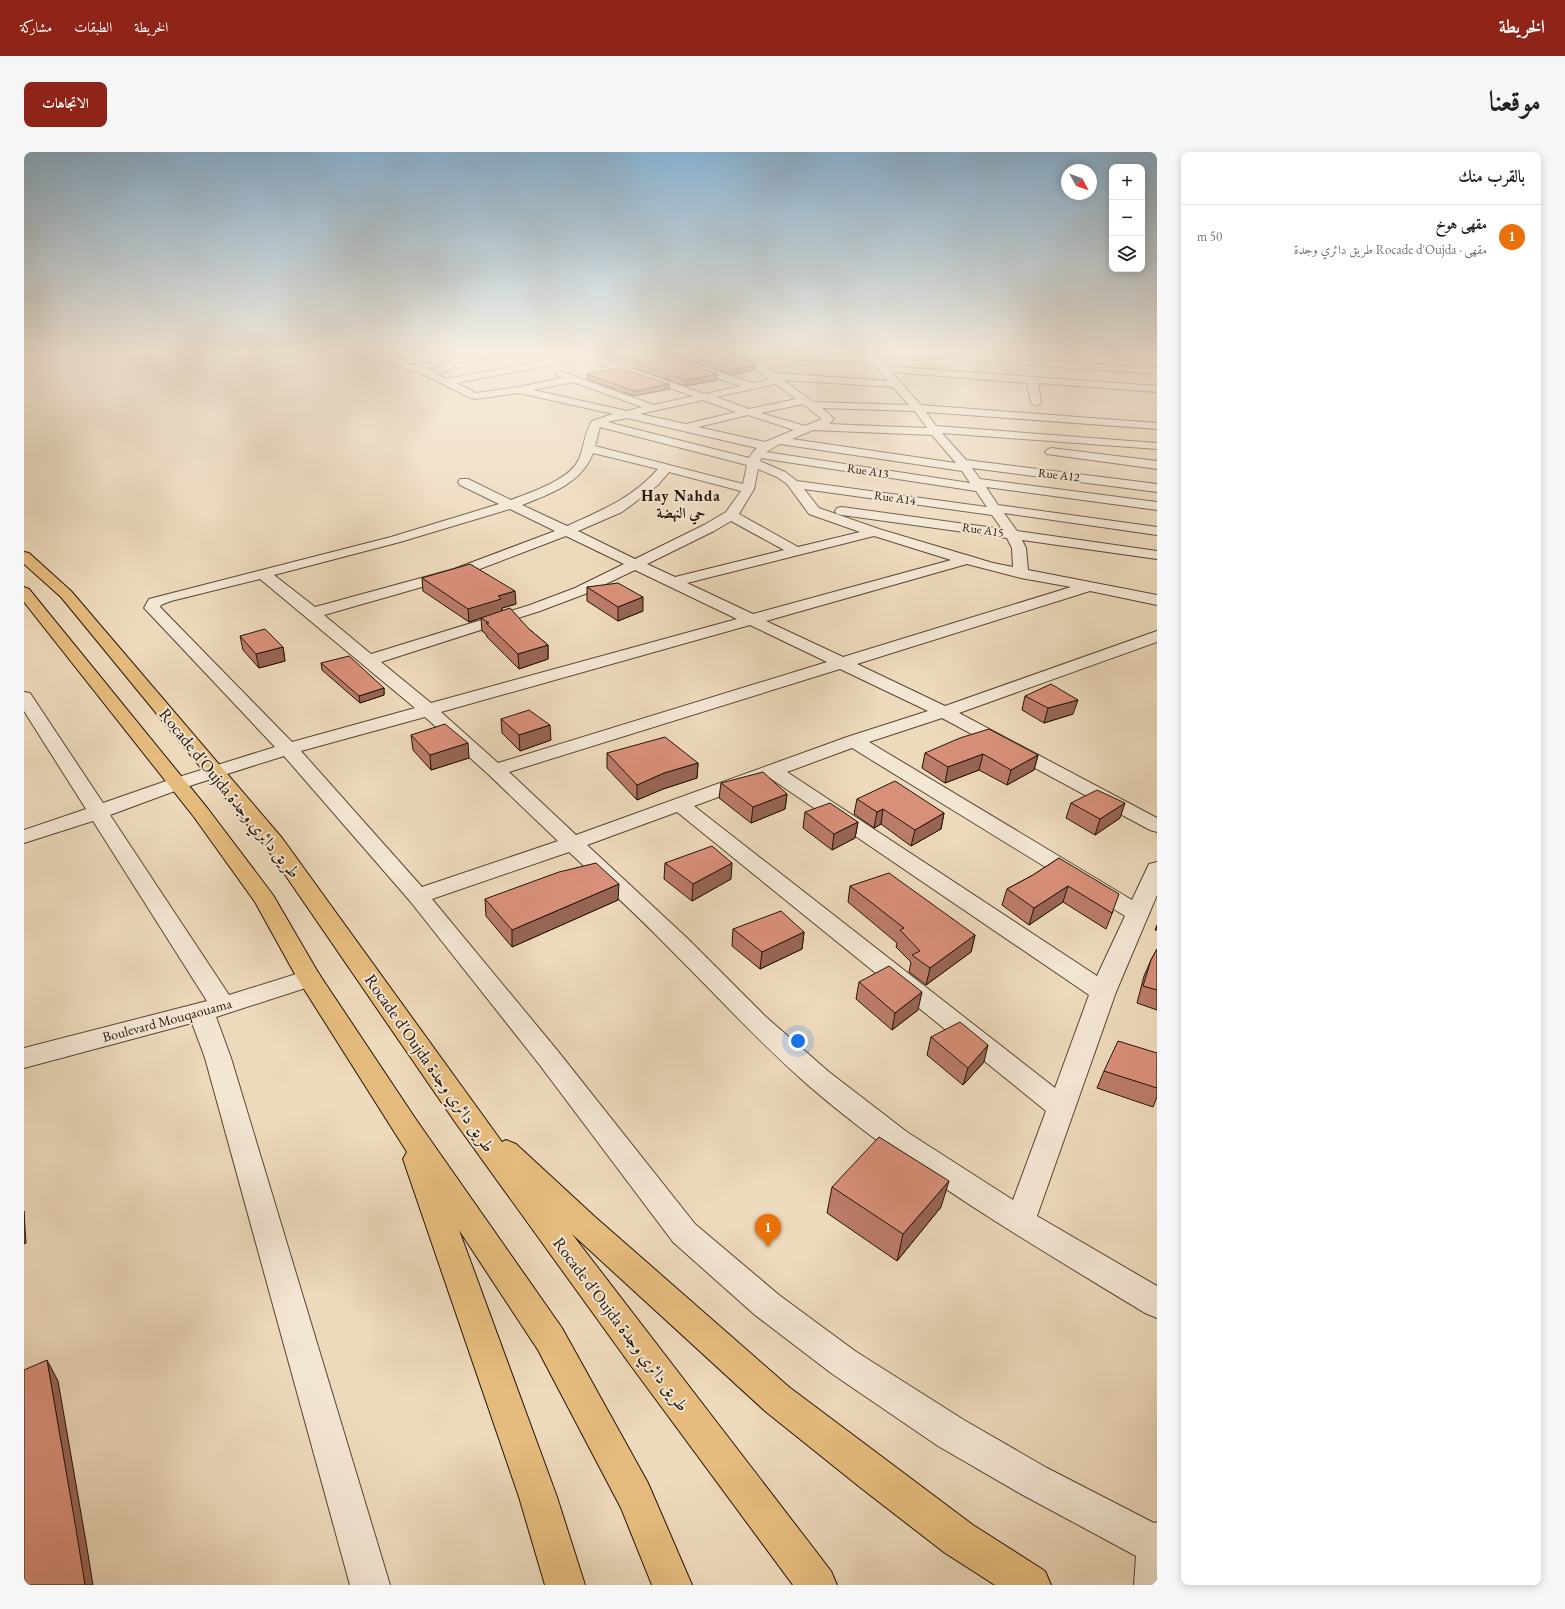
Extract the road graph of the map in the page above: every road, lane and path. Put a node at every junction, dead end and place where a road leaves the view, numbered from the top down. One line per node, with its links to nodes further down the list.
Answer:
1 (608, 420): 9 (street)
2 (650, 420): 12 (street)
3 (717, 420): 12 (street)
4 (774, 420): 14 (street)
5 (829, 420): 14 (street)
6 (871, 420): 13 (street)
7 (895, 420): 13 (street)
8 (925, 420): 13 (street)
9 (596, 424): 19 (street); 21 (street)
10 (1157, 426): 13 (street)
11 (1000, 427): 13 (street)
12 (684, 428): 21 (street)
13 (930, 428): 14 (street); 17 (street); 18 (street); 23 (street)
14 (804, 429): 15 (street); 16 (street)
15 (778, 440): 21 (street); 23 (street, Rue A12)
16 (869, 440)
17 (1004, 446)
18 (1157, 446)
19 (589, 448): 24 (street); 30 (street)
20 (1041, 451): 22 (street)
21 (758, 454): 26 (street); 27 (street, Rue A13); 29 (street)
22 (1157, 465)
23 (964, 466): 27 (street); 28 (street, Rue A12)
24 (666, 468): 29 (street); 36 (street)
25 (464, 482): 30 (street)
26 (794, 484): 32 (street); 33 (street, Rue A14)
27 (978, 485): 31 (street, Rue A13); 33 (street)
28 (1157, 488)
29 (748, 489): 34 (street)
30 (508, 505): 36 (street); 44 (street)
31 (1157, 506)
32 (809, 507): 37 (street); 38 (street, Rue A15)
33 (995, 510): 35 (street, Rue A14); 38 (street)
34 (731, 515): 39 (street); 43 (street)
35 (1157, 531)
36 (567, 532): 43 (street); 50 (street)
37 (874, 532): 39 (street); 42 (street)
38 (1012, 534): 40 (street, Rue A15); 45 (street)
39 (795, 551): 46 (street)
40 (1157, 555)
41 (24, 556): 61 (highway, Rocade d'Oujda طريق دائري وجدة)
42 (966, 560): 45 (street); 51 (street)
43 (636, 564): 46 (street); 53 (street)
44 (263, 574): 50 (street); 59 (street)
45 (1021, 574): 47 (street)
46 (675, 582): 51 (street)
47 (1088, 587): 49 (street); 54 (street)
48 (24, 592): 63 (highway)
49 (1157, 600)
50 (312, 613): 53 (street)
51 (754, 620): 54 (street); 56 (street)
52 (1157, 636): 57 (street)
53 (368, 660): 56 (street)
54 (842, 662): 57 (street); 60 (street)
55 (24, 697): 65 (street)
56 (428, 710): 59 (street); 60 (street)
57 (944, 712): 58 (street); 66 (street)
58 (854, 741): 62 (street); 71 (street)
59 (288, 750): 61 (street); 70 (street)
60 (495, 770): 68 (street)
61 (216, 771): 63 (street); 77 (highway, Rocade d'Oujda طريق دائري وجدة)
62 (773, 771): 64 (street); 73 (street)
63 (176, 784): 65 (street); 72 (highway)
64 (680, 805): 68 (street); 76 (street)
65 (98, 812): 67 (street); 74 (street)
66 (1157, 826)
67 (24, 837)
68 (573, 843): 70 (street); 79 (street)
69 (1157, 869): 71 (street)
70 (418, 896): 81 (street)
71 (1137, 913): 73 (street)
72 (309, 978): 74 (street, Boulevard Mouqaouama); 78 (highway)
73 (1103, 992): 76 (street)
74 (212, 1009): 75 (street, Boulevard Mouqaouama); 82 (street)
75 (24, 1058)
76 (1060, 1107): 79 (street)
77 (465, 1114): 85 (highway, Rocade d'Oujda طريق دائري وجدة); 86 (highway)
78 (407, 1129): 83 (highway); 84 (highway)
79 (1020, 1221): 80 (street)
80 (1157, 1303)
81 (1156, 1542): 87 (street)
82 (370, 1585)
83 (565, 1585)
84 (672, 1585)
85 (817, 1585)
86 (1031, 1585)
87 (1154, 1585)

